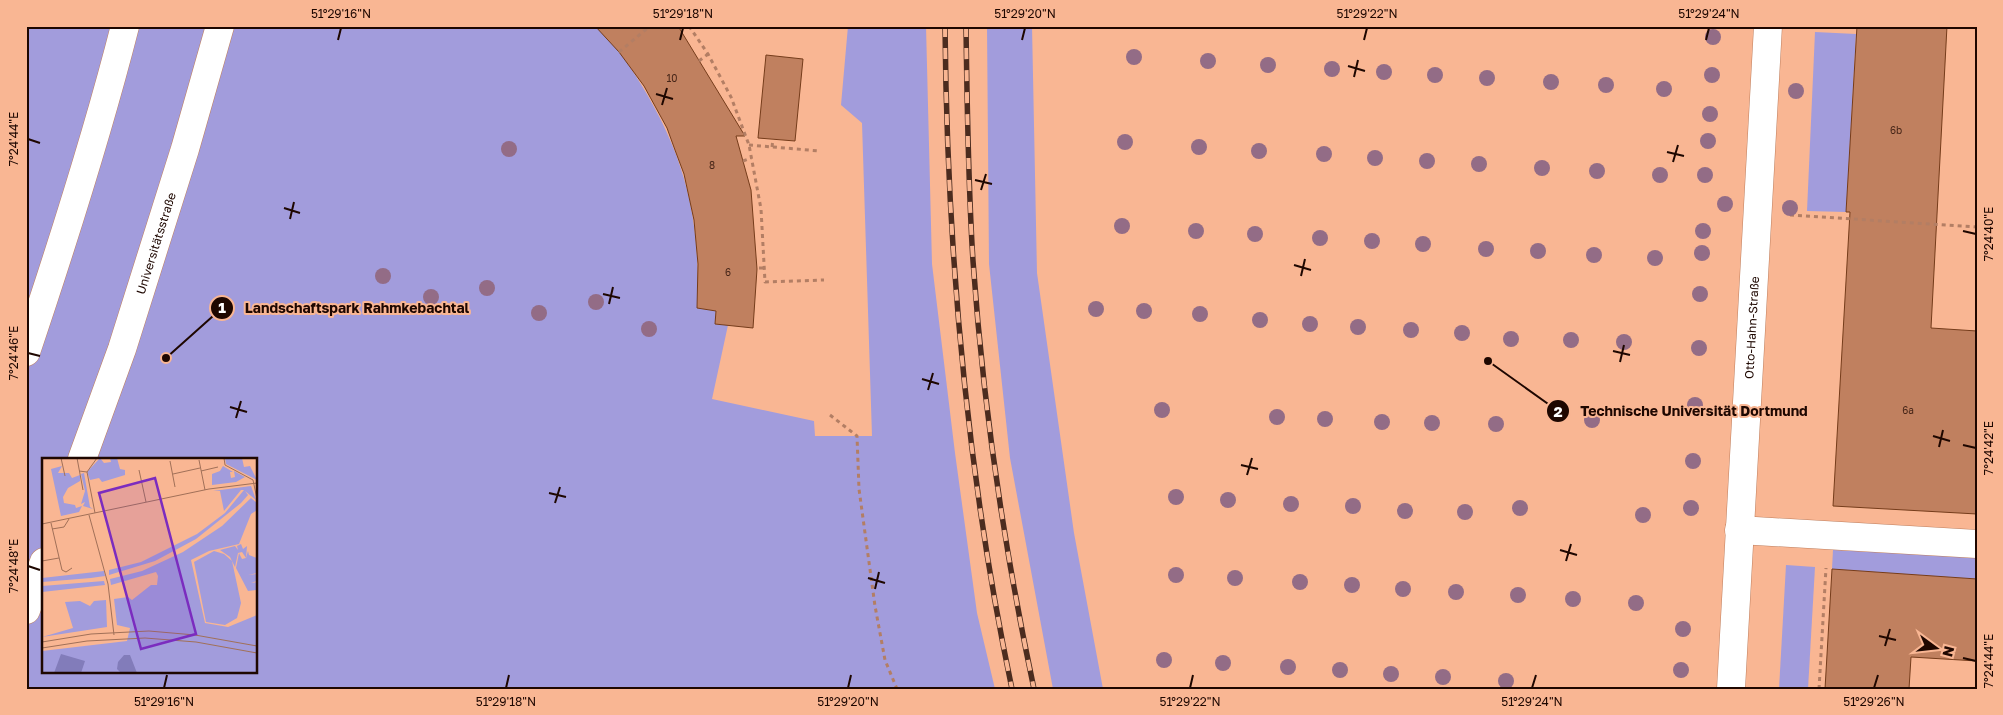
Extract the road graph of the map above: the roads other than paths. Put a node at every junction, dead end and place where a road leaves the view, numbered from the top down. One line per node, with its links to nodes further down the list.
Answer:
1 (125, 26): 4 (street)
2 (220, 26): 5 (street, Universitätsstraße)
3 (1768, 26): 6 (street, Otto-Hahn-Straße)
4 (26, 352)
5 (82, 458)
6 (1739, 530): 7 (street); 10 (street, Otto-Hahn-Straße)
7 (1977, 544)
8 (42, 567): 9 (street)
9 (26, 610)
10 (1731, 689)

